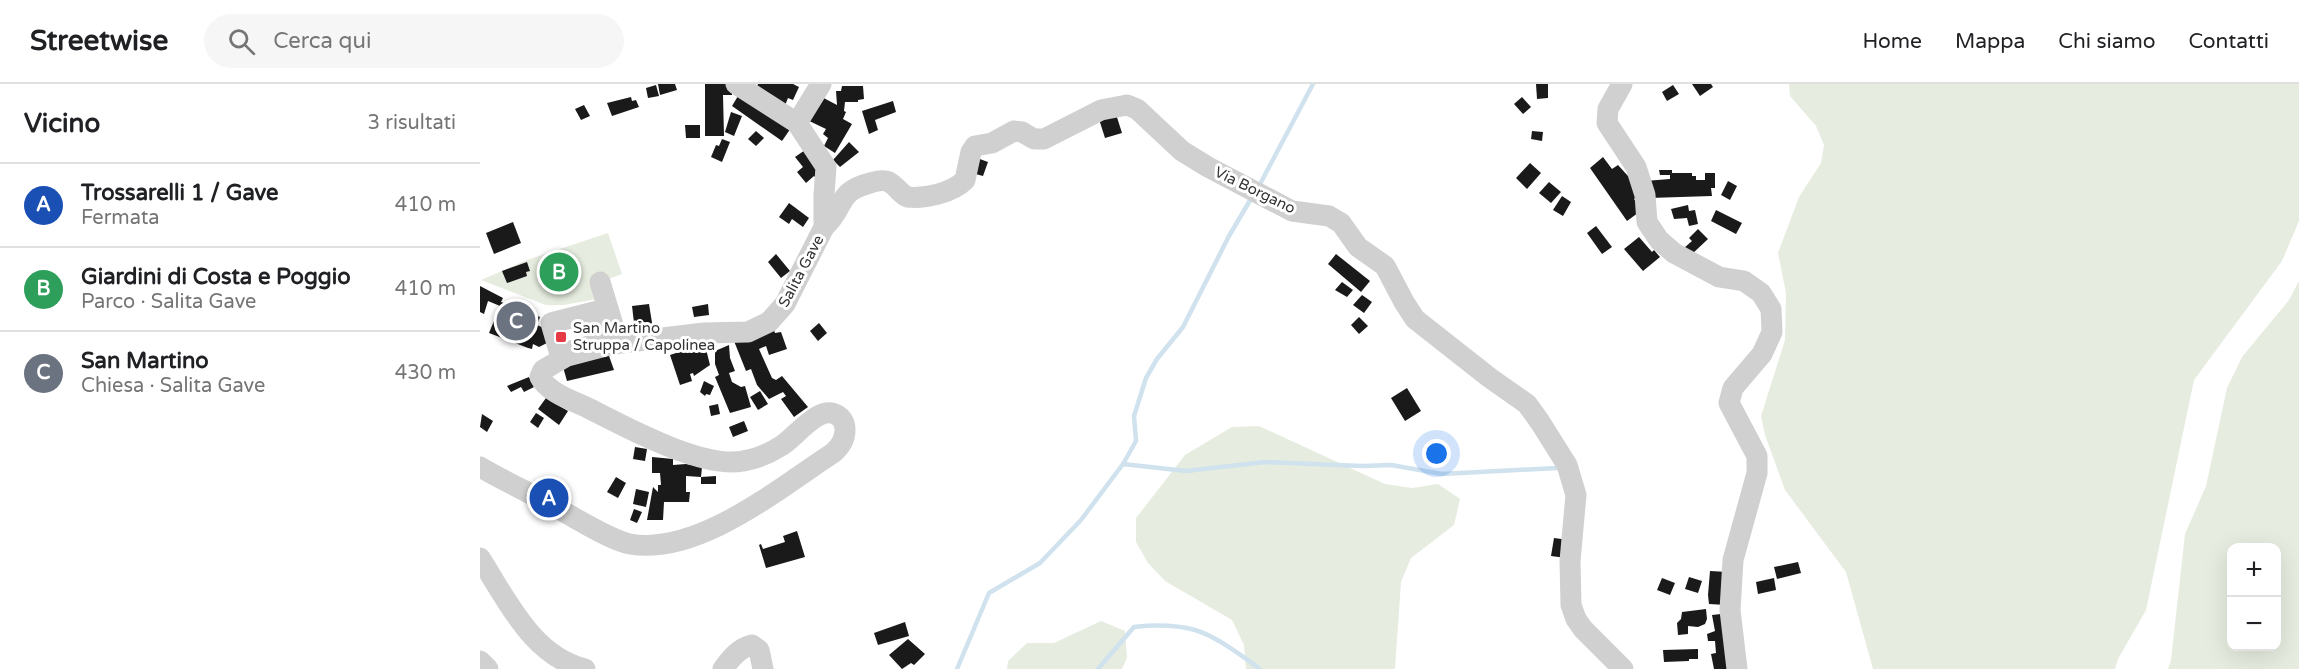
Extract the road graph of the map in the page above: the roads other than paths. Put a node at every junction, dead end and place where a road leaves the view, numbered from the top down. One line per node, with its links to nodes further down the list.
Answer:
1 (736, 84): 4 (street)
2 (821, 84): 4 (street)
3 (1622, 84): 16 (street)
4 (797, 123): 5 (street, Salita Gave)
5 (824, 227): 7 (street, Salita Gave); 15 (street, Via Borgano)
6 (600, 282): 7 (street)
7 (618, 343): 8 (street, Salita Gave)
8 (480, 467)
9 (480, 558): 12 (street)
10 (480, 661): 11 (street)
11 (489, 669)
12 (585, 669)
13 (723, 669): 14 (street)
14 (763, 669)
15 (1623, 669)
16 (1737, 669)

